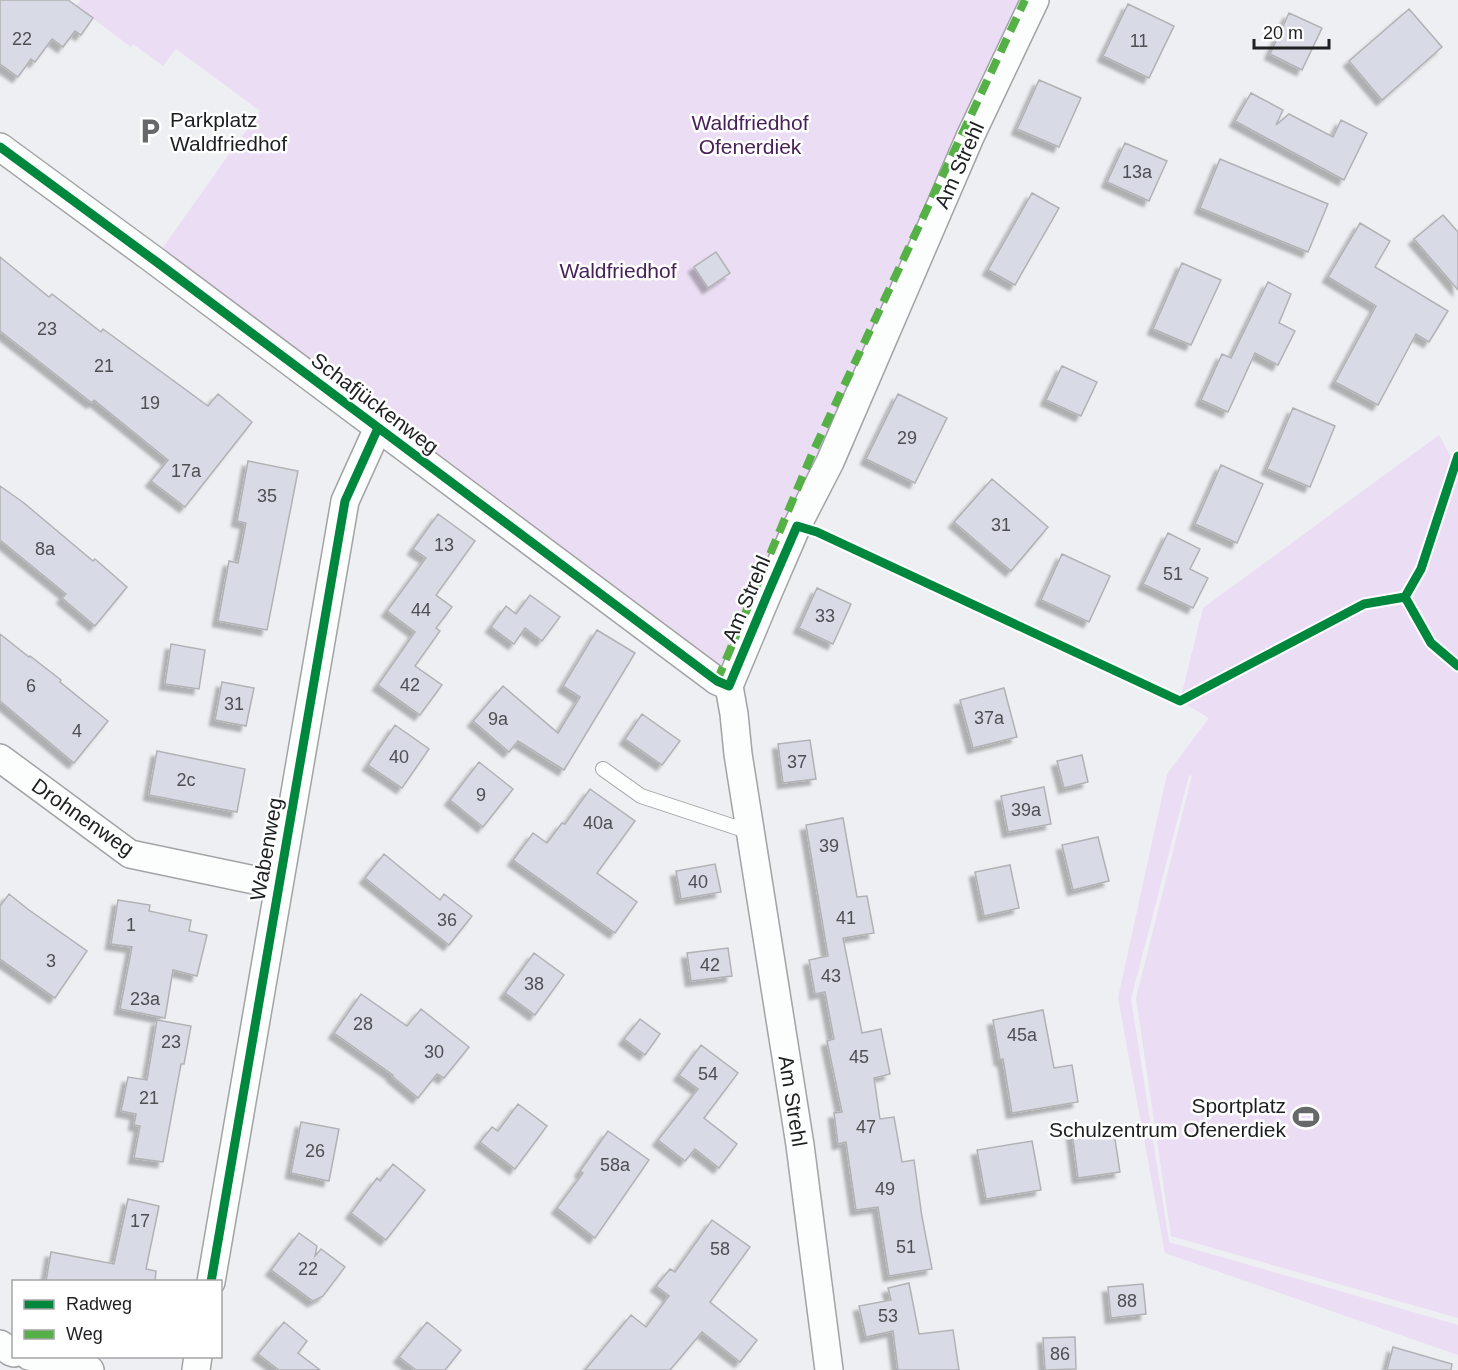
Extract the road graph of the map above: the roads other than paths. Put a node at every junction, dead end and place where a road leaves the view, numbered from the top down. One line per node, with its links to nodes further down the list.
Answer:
1 (1035, 0): 4 (street, Am Strehl)
2 (0, 147): 3 (street, Schafjückenweg)
3 (378, 428): 4 (street, Schafjückenweg); 8 (street, Wabenweg)
4 (729, 686): 7 (street, Am Strehl)
5 (0, 758): 8 (street, Drohnenweg)
6 (603, 769): 7 (lane)
7 (750, 832): 12 (street, Am Strehl)
8 (278, 885): 9 (street, Wabenweg)
9 (211, 1280)
10 (38, 1358): 11 (street)
11 (90, 1370)
12 (829, 1370)

